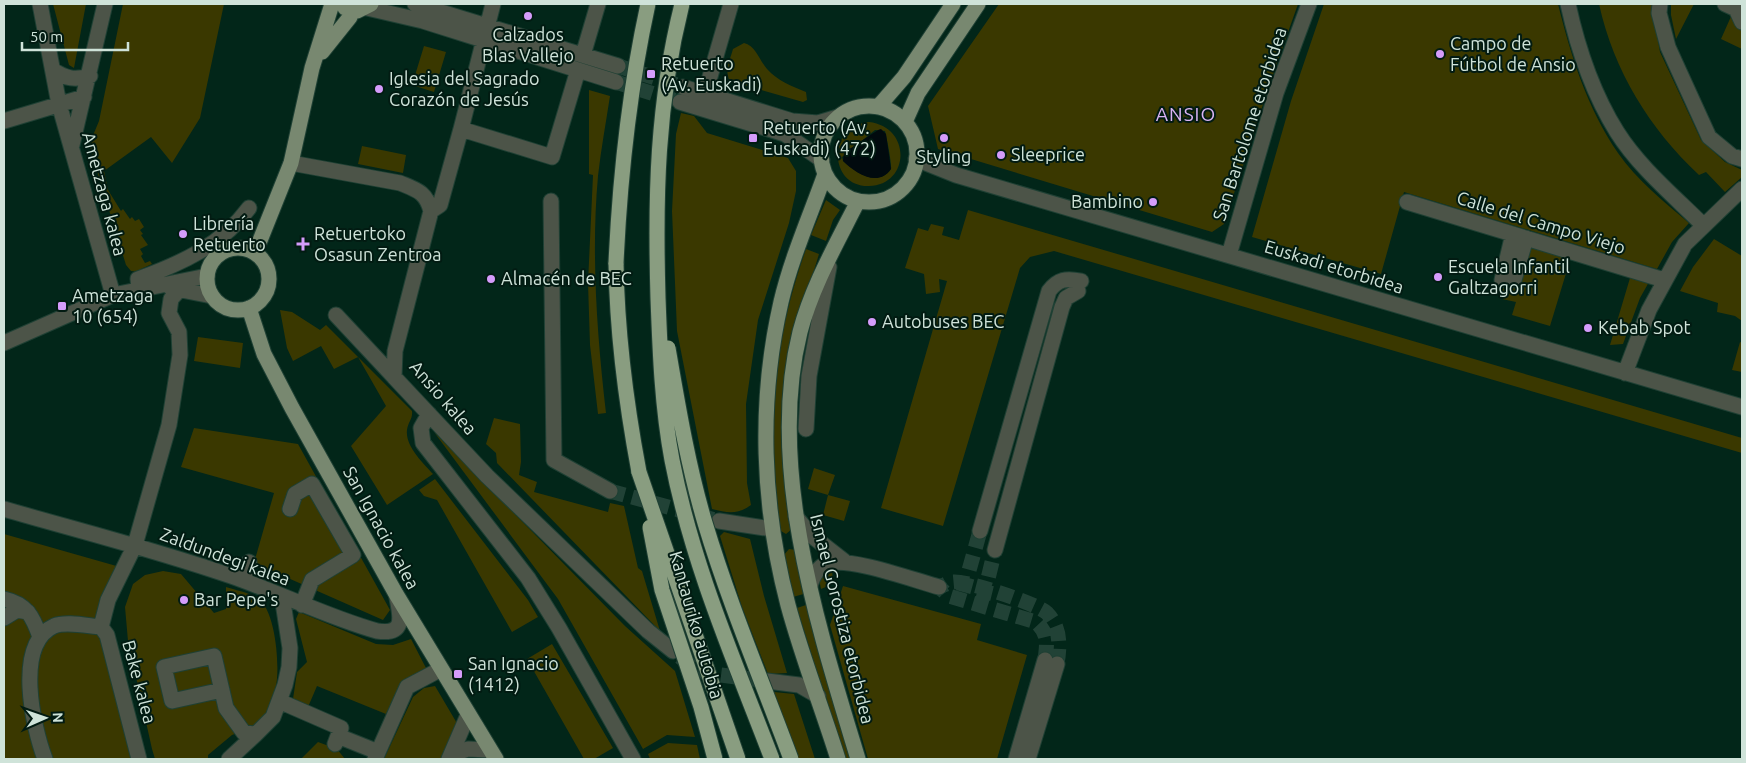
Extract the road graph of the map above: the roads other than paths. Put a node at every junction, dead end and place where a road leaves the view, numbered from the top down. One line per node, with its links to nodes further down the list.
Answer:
1 (40, 4): 22 (street, Ametzaga kalea)
2 (105, 4): 24 (street)
3 (332, 4): 21 (main road)
4 (416, 4): 18 (street)
5 (494, 4): 18 (street, Ansio kalea)
6 (598, 4): 19 (street)
7 (648, 4): 69 (highway, bridge)
8 (682, 4): 57 (highway, bridge)
9 (952, 4): 28 (main road)
10 (978, 4): 32 (main road)
11 (1309, 4): 49 (street, San Bartolome etorbidea)
12 (1568, 4): 45 (street)
13 (1660, 4): 36 (street)
14 (1725, 4): 17 (street)
15 (726, 5): 26 (street)
16 (357, 7): 18 (street); 21 (main road)
17 (1742, 22)
18 (485, 33): 19 (street); 23 (street); 33 (street, Ansio kalea)
19 (583, 55): 20 (street)
20 (618, 66)
21 (312, 68): 37 (main road)
22 (53, 70): 24 (street); 29 (street, Ametzaga kalea)
23 (578, 70): 25 (street); 33 (street)
24 (90, 76): 27 (street)
25 (616, 82)
26 (705, 94): 30 (street); 38 (street)
27 (82, 104): 29 (street); 34 (street)
28 (878, 107): 30 (main road); 32 (main road)
29 (61, 108): 31 (street); 34 (street, Ametzaga kalea)
30 (838, 117): 38 (main road)
31 (4, 121)
32 (904, 122): 35 (main road)
33 (460, 129): 44 (street, Ansio kalea)
34 (71, 149): 56 (street, Ametzaga kalea)
35 (916, 159): 41 (main road); 49 (street, Euskadi etorbidea)
36 (1742, 159)
37 (292, 163): 44 (street); 48 (main road)
38 (823, 167): 41 (main road); 75 (main road)
39 (1742, 189): 45 (street)
40 (551, 201): 70 (street)
41 (858, 201): 47 (main road, Ismael Gorostiza etorbidea)
42 (1407, 202): 46 (street, Calle del Campo Viejo)
43 (249, 208): 53 (street)
44 (431, 211): 61 (street, Ansio kalea)
45 (1703, 225): 52 (street)
46 (1519, 236): 51 (street); 52 (street, Calle del Campo Viejo)
47 (833, 251): 68 (street); 73 (main road, Ismael Gorostiza etorbidea)
48 (255, 253): 50 (main road); 59 (main road)
49 (1229, 255): 64 (street, Euskadi etorbidea)
50 (207, 276): 54 (street); 58 (main road)
51 (1508, 280)
52 (1664, 280): 64 (street)
53 (138, 284): 54 (street); 56 (street)
54 (157, 287): 55 (street)
55 (180, 289): 58 (street); 77 (street)
56 (113, 295): 62 (street)
57 (658, 295): 110 (highway, bridge); 111 (highway, bridge)
58 (212, 296): 59 (main road)
59 (249, 308): 84 (main road, San Ignacio kalea)
60 (336, 315): 63 (street)
61 (398, 341): 63 (street); 65 (street, Ansio kalea)
62 (4, 343)
63 (364, 345): 65 (street)
64 (1625, 373): 66 (street, Euskadi etorbidea)
65 (394, 376): 67 (street, Ansio kalea)
66 (1742, 407)
67 (429, 414): 93 (street, Ansio kalea); 107 (street)
68 (806, 428)
69 (639, 472): 108 (highway, Kantauriko autobia, bridge); 109 (highway, bridge)
70 (610, 491)
71 (4, 509): 77 (street, Zaldundegi kalea)
72 (290, 509): 87 (street)
73 (796, 517): 79 (street); 82 (main road, Ismael Gorostiza etorbidea)
74 (719, 521): 75 (street)
75 (772, 529): 97 (main road)
76 (980, 531): 78 (street)
77 (135, 545): 81 (street, Zaldundegi kalea); 91 (street)
78 (995, 550)
79 (844, 561): 82 (street); 83 (street)
80 (249, 562): 81 (street)
81 (243, 580): 85 (street, Zaldundegi kalea)
82 (810, 585): 113 (main road, Ismael Gorostiza etorbidea)
83 (939, 587)
84 (396, 594): 87 (street, Zaldundegi kalea); 94 (main road, San Ignacio kalea)
85 (282, 596): 87 (street, Zaldundegi kalea); 98 (street)
86 (4, 599): 88 (street)
87 (302, 605)
88 (31, 614): 89 (street); 90 (street); 92 (street)
89 (4, 618)
90 (55, 626): 91 (street, Bake kalea); 92 (street)
91 (101, 627): 105 (street, Bake kalea)
92 (40, 637): 104 (street)
93 (673, 651)
94 (442, 669): 99 (main road, San Ignacio kalea); 101 (street)
95 (767, 681): 97 (street)
96 (222, 690): 100 (street)
97 (818, 696): 112 (main road)
98 (279, 701): 100 (street); 101 (street)
99 (468, 715): 102 (main road, San Ignacio kalea); 103 (street)
100 (256, 734): 106 (street)
101 (377, 755)
102 (493, 756): 103 (street)
103 (450, 757)
104 (45, 759)
105 (139, 759)
106 (229, 759)
107 (633, 759)
108 (715, 759)
109 (738, 759)
110 (772, 759)
111 (791, 759)
112 (838, 759)
113 (858, 759)
114 (1016, 759): 115 (street)
115 (1028, 759)

